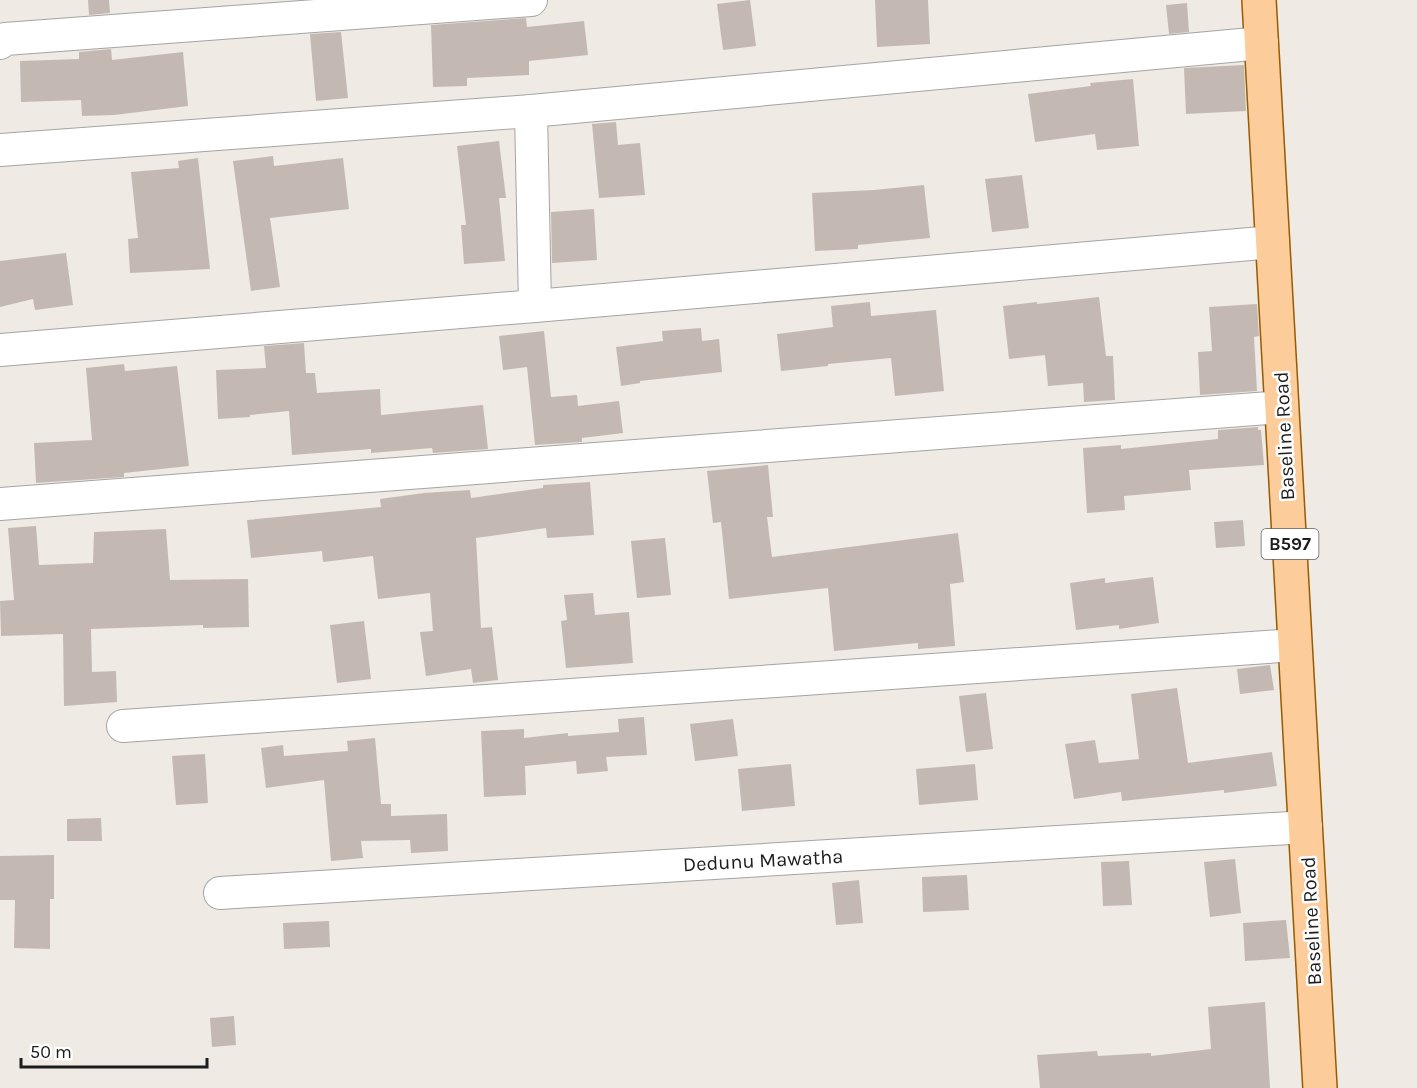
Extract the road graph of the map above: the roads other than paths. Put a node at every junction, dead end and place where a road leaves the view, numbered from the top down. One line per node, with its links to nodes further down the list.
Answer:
1 (531, 0): 3 (street)
2 (1259, 0): 4 (main road, Baseline Road / B597)
3 (0, 43)
4 (1262, 43): 5 (street); 7 (main road, Baseline Road / B597)
5 (531, 111): 6 (street); 8 (street)
6 (0, 150)
7 (1273, 242): 8 (street); 10 (main road, Baseline Road / B597)
8 (535, 306): 9 (street)
9 (0, 350)
10 (1282, 407): 11 (street); 12 (main road, Baseline Road / B597)
11 (0, 504)
12 (1295, 645): 13 (street); 14 (main road, Baseline Road / B597)
13 (123, 726)
14 (1306, 827): 15 (street, Dedunu Mawatha); 16 (main road, Baseline Road / B597)
15 (220, 893)
16 (1320, 1088)

